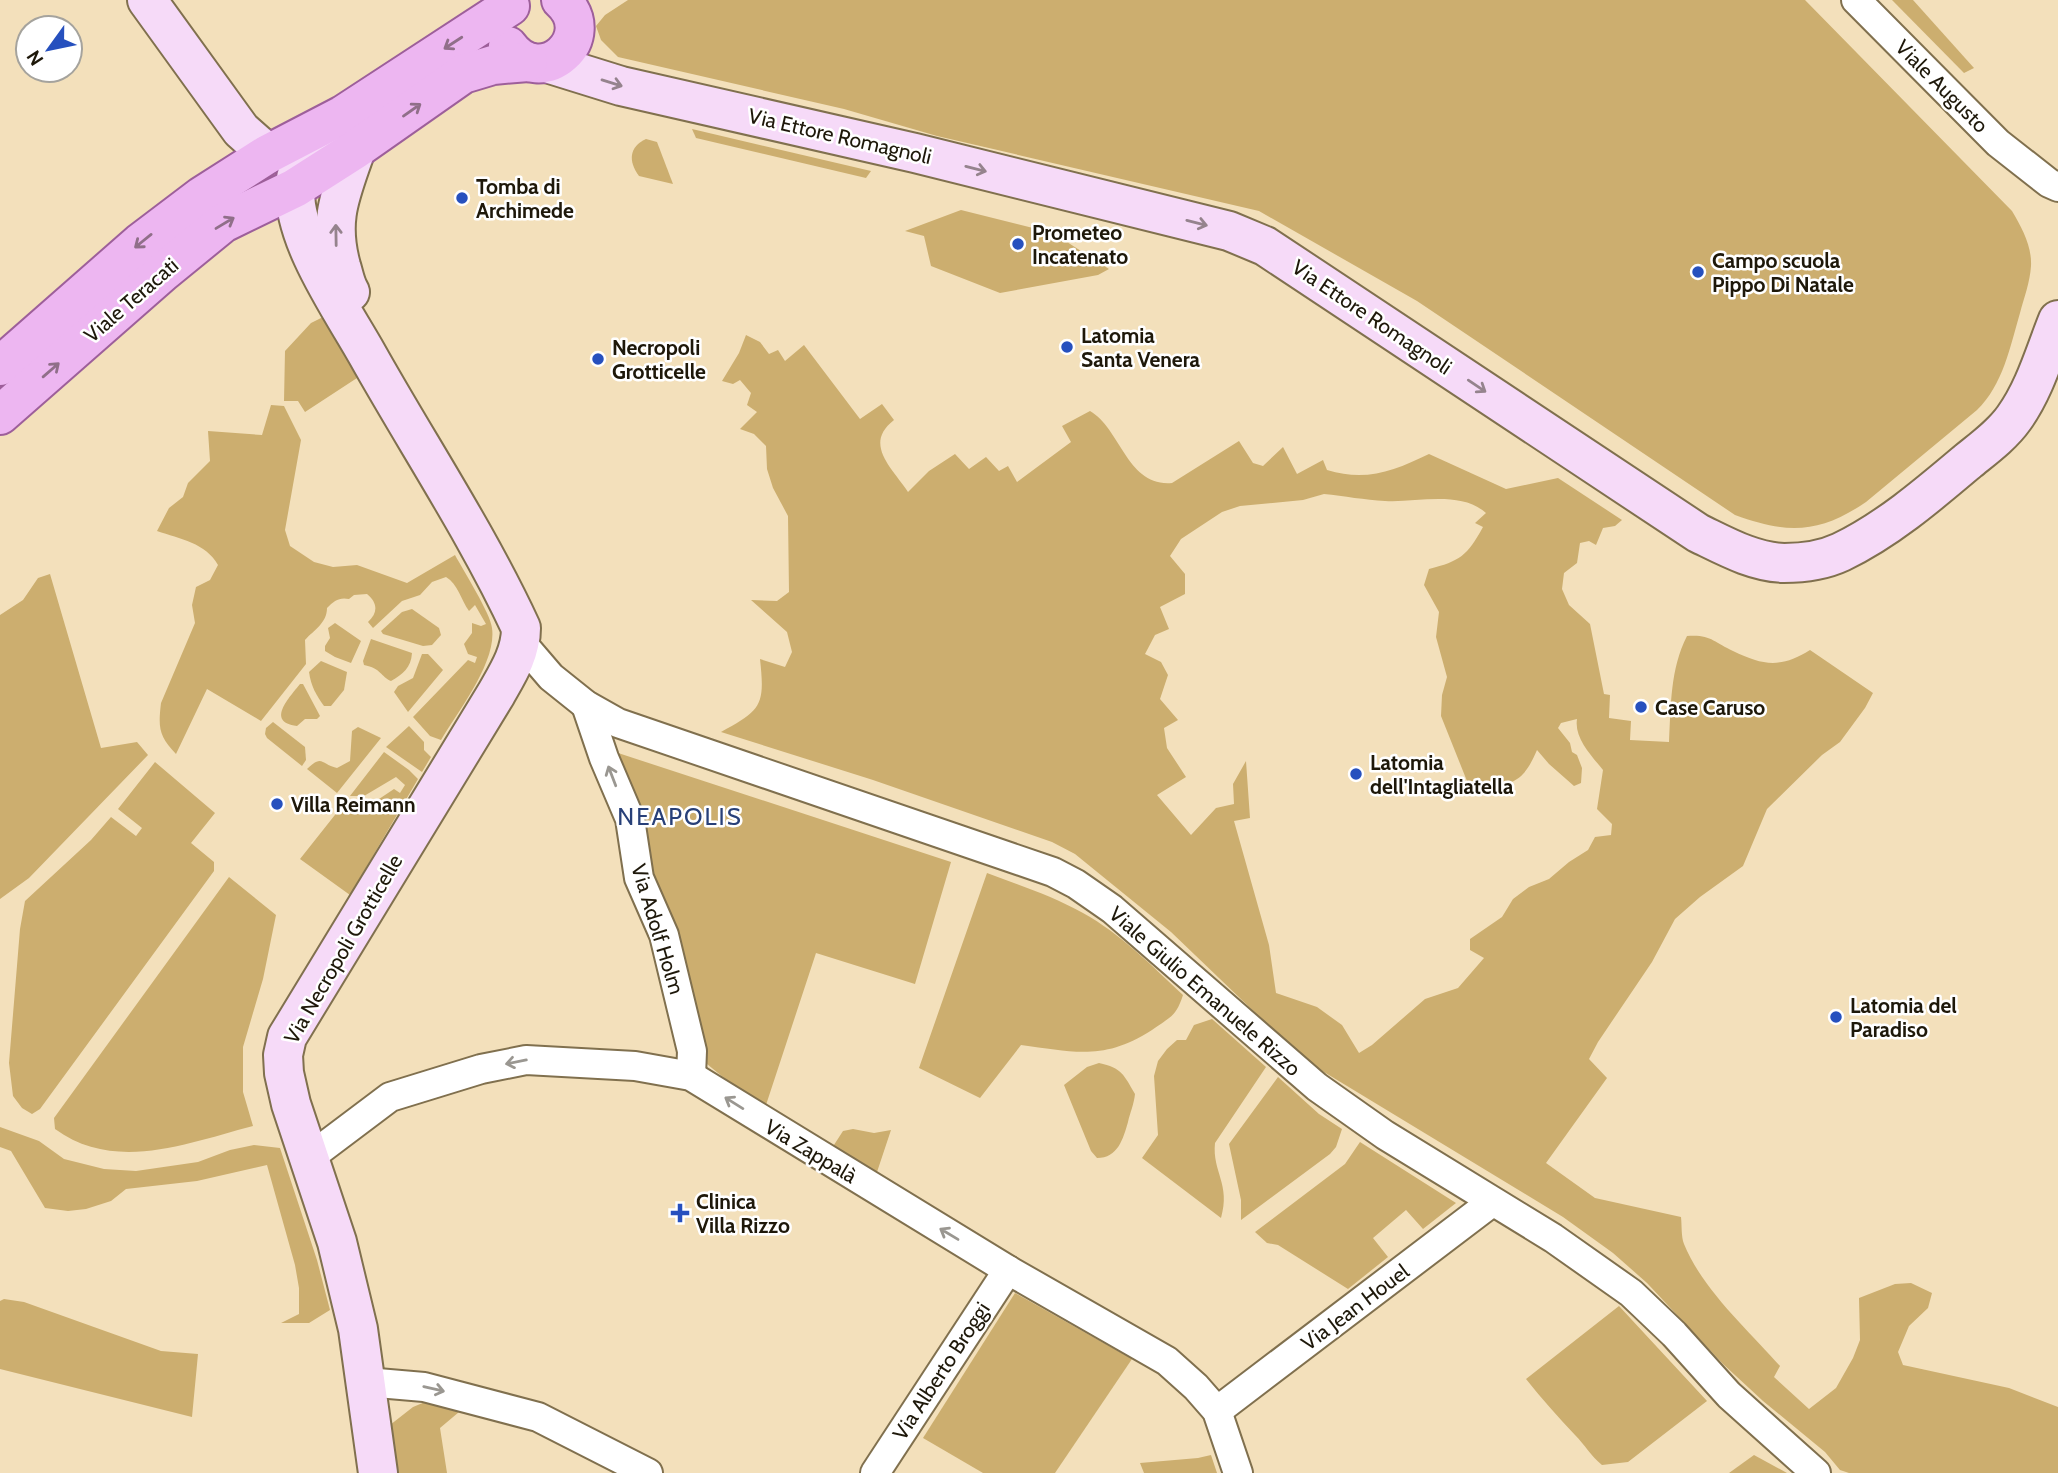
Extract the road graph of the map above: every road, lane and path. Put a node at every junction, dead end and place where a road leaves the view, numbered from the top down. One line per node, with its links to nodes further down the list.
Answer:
1 (1856, 0): 8 (street, Viale Augusto)
2 (513, 3): 5 (main road); 6 (main road, one-way to 6)
3 (573, 5): 5 (main road)
4 (150, 6): 7 (main road)
5 (538, 62): 6 (main road, one-way to 5); 10 (main road, Via Ettore Romagnoli, one-way to 10)
6 (349, 132): 7 (main road, Viale Teracati); 9 (main road); 13 (main road, one-way to 6)
7 (253, 164): 11 (main road, Viale Teracati, one-way to 11)
8 (2058, 187)
9 (283, 194): 12 (main road, Viale Teracati, one-way to 9); 13 (main road)
10 (2058, 320)
11 (0, 366)
12 (0, 415)
13 (476, 539): 14 (main road)
14 (521, 642): 15 (street, Viale Giulio Emanuele Rizzo); 17 (main road, Via Necropoli Grotticelle)
15 (586, 705): 16 (street, Via Adolf Holm, one-way to 15); 18 (street, Viale Giulio Emanuele Rizzo)
16 (691, 1076): 17 (street, Via Zappalà, one-way to 17); 19 (street, Via Zappalà, one-way to 16)
17 (309, 1158): 20 (main road, Via Necropoli Grotticelle)
18 (1492, 1202): 21 (street, Via Jean Houel); 26 (street, Viale Giulio Emanuele Rizzo)
19 (1008, 1270): 21 (street, Via Zappalà); 24 (street, Via Alberto Broggi)
20 (366, 1382): 22 (main road, Via Necropoli Grotticelle); 23 (street, one-way to 23)
21 (1217, 1411): 25 (street, Via Zappalà)
22 (378, 1473)
23 (648, 1473)
24 (875, 1473)
25 (1238, 1473)
26 (1816, 1473)

